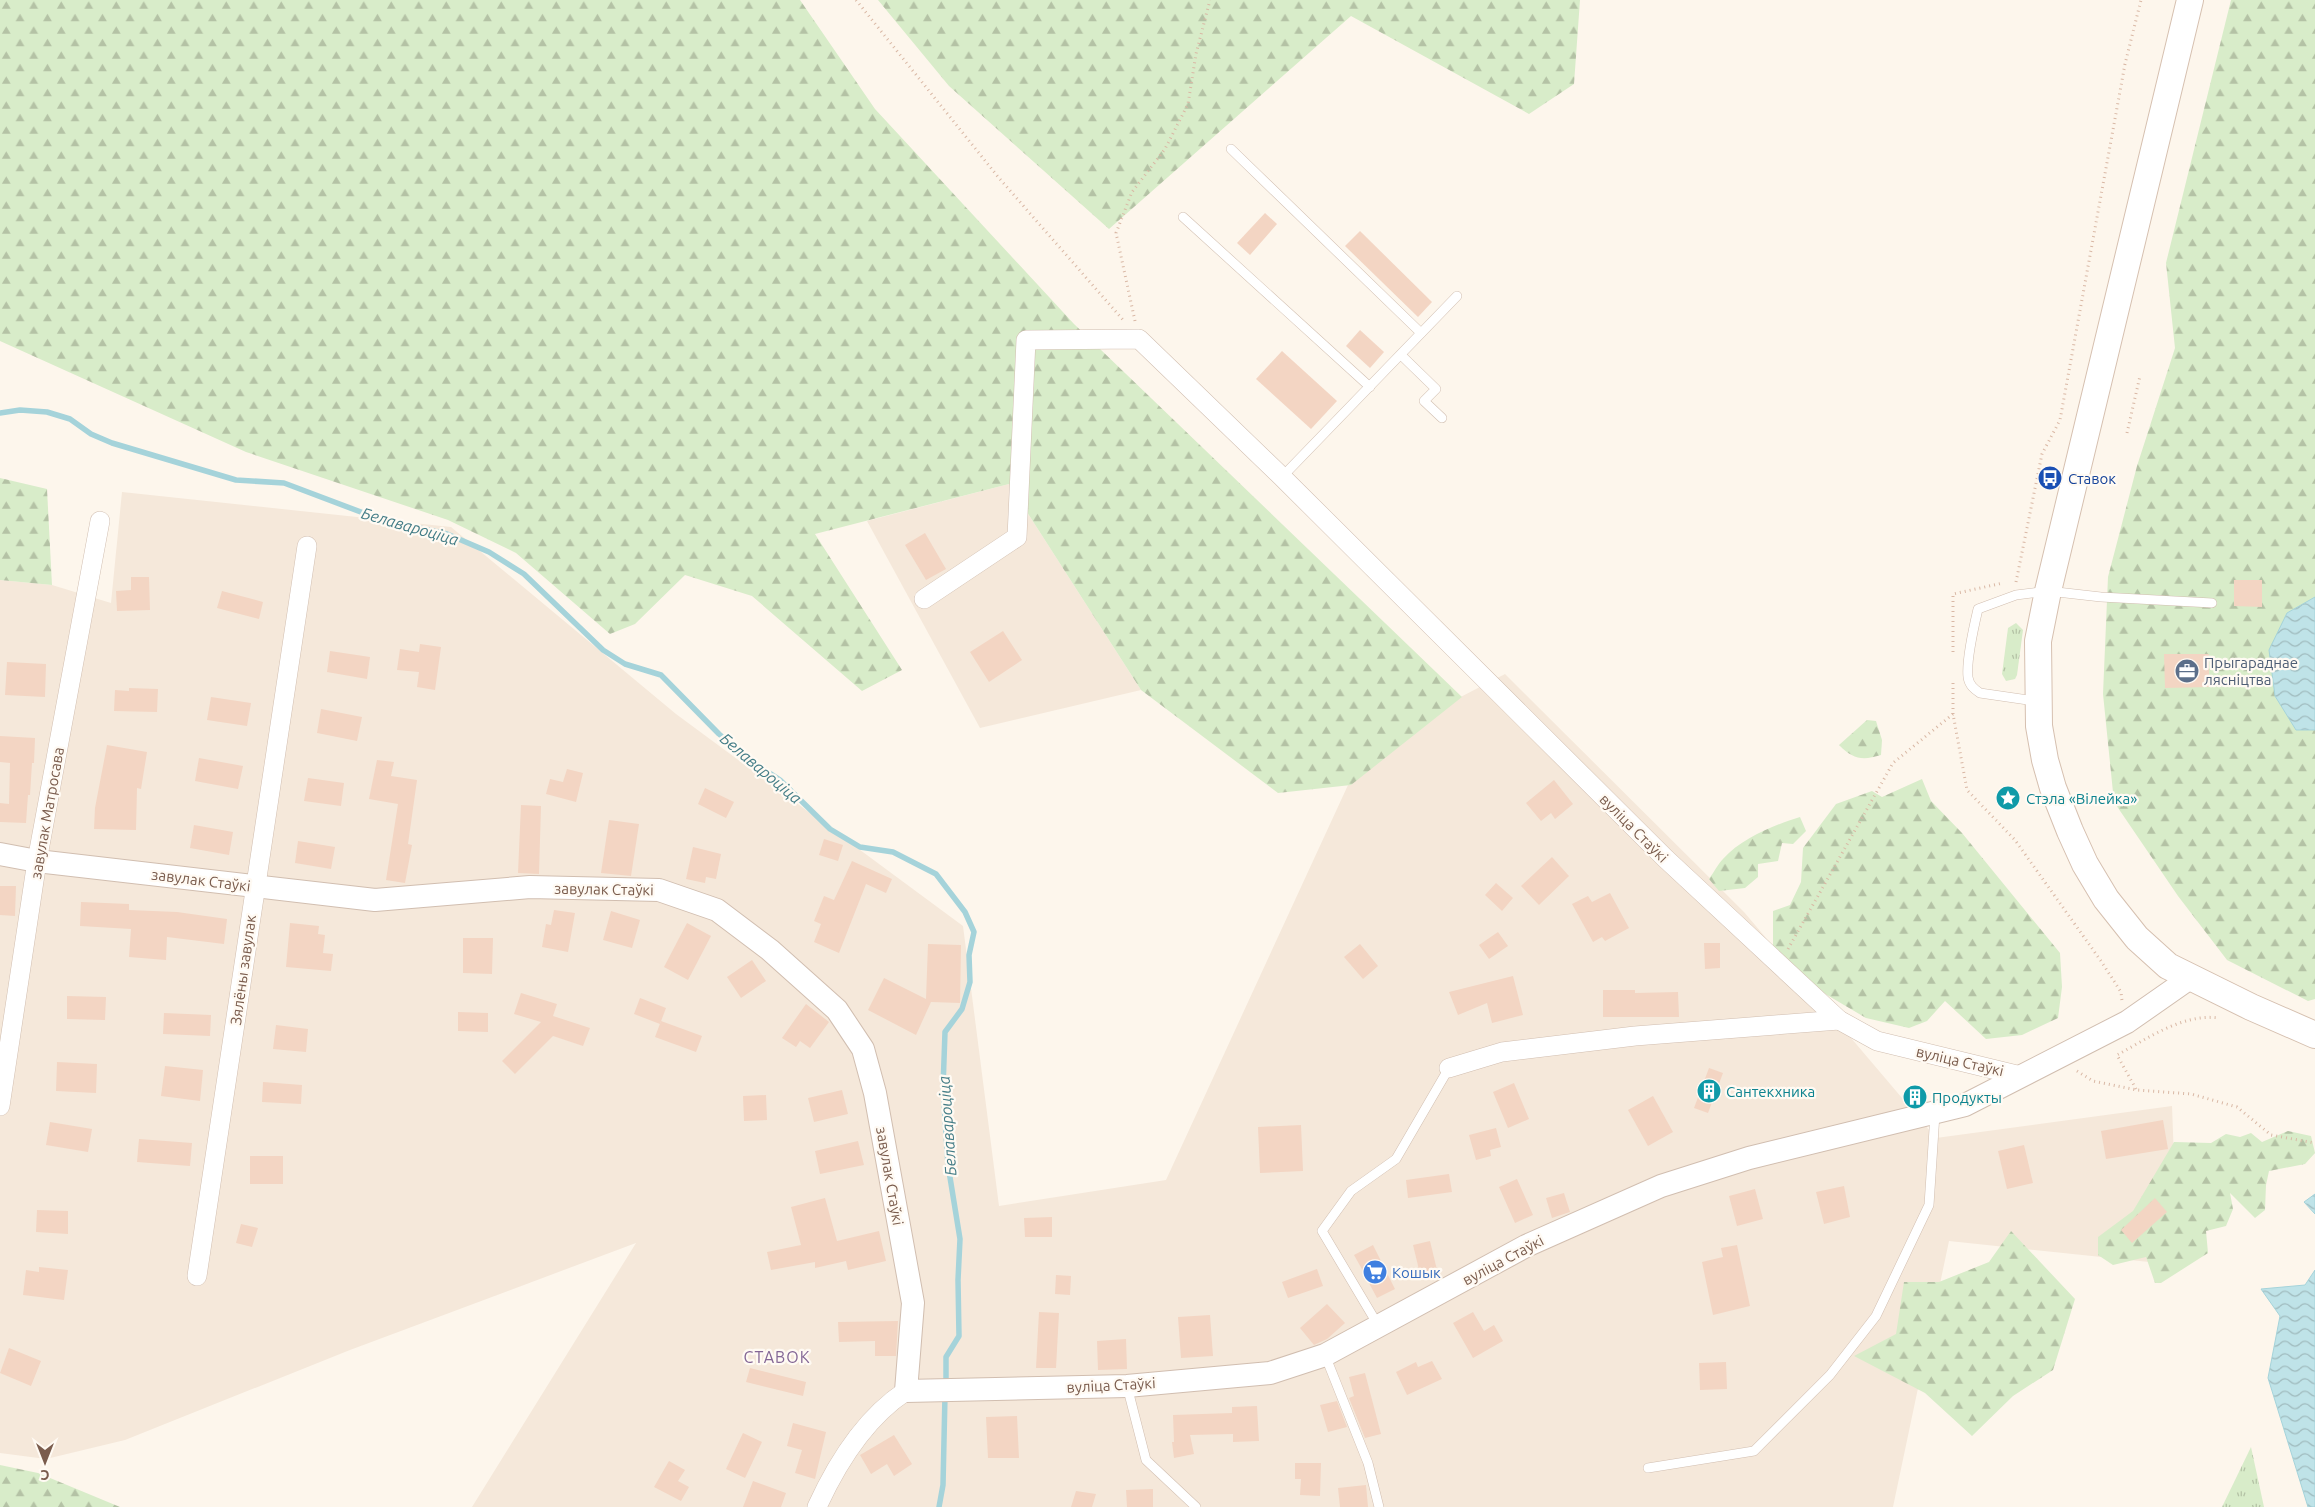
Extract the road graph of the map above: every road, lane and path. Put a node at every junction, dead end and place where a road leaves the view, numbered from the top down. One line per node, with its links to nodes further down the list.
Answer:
1 (856, 0): 9 (path)
2 (1210, 0): 9 (path)
3 (2140, 0): 18 (path)
4 (2190, 0): 19 (main road)
5 (1231, 150): 8 (lane)
6 (1183, 217): 12 (lane)
7 (1457, 296): 8 (lane)
8 (1421, 333): 10 (lane)
9 (1139, 339): 15 (street, вуліца Стаўкі); 21 (street)
10 (1401, 354): 12 (lane); 13 (lane)
11 (2140, 376): 14 (path)
12 (1370, 387): 15 (lane)
13 (1442, 418)
14 (2127, 433)
15 (1282, 476): 30 (street, вуліца Стаўкі)
16 (100, 520): 28 (street, завулак Матросава)
17 (307, 546): 29 (street, Зялёны завулак)
18 (2018, 580): 20 (path); 23 (path)
19 (2048, 591): 20 (lane); 22 (lane); 25 (main road)
20 (2004, 598): 25 (lane)
21 (924, 599)
22 (2212, 603)
23 (1954, 654)
24 (1954, 674): 26 (path)
25 (2038, 701): 31 (main road)
26 (1954, 714): 30 (path); 34 (path)
27 (0, 854): 28 (street, завулак Стаўкі)
28 (37, 861): 29 (street, завулак Стаўкі); 41 (street, завулак Матросава)
29 (256, 886): 44 (street, Зялёны завулак); 48 (street, завулак Стаўкі)
30 (1779, 964): 33 (street, вуліца Стаўкі)
31 (2190, 978): 34 (street); 35 (main road)
32 (2226, 1019): 36 (path)
33 (1839, 1020): 38 (street); 39 (street, вуліца Стаўкі)
34 (2127, 1022): 36 (path); 37 (street)
35 (2315, 1035)
36 (2146, 1039): 40 (path)
37 (2058, 1058): 39 (street); 40 (path)
38 (1449, 1068): 45 (lane)
39 (2021, 1076): 42 (street, вуліца Стаўкі)
40 (2137, 1090): 43 (path)
41 (0, 1106)
42 (1935, 1114): 45 (street, вуліца Стаўкі); 49 (lane)
43 (2315, 1143)
44 (197, 1276)
45 (1379, 1326): 46 (street, вуліца Стаўкі)
46 (1325, 1355): 47 (street, вуліца Стаўкі); 52 (lane)
47 (1127, 1386): 48 (street, вуліца Стаўкі); 51 (lane)
48 (913, 1391): 50 (street)
49 (1648, 1468)
50 (817, 1507)
51 (1196, 1507)
52 (1379, 1507)

